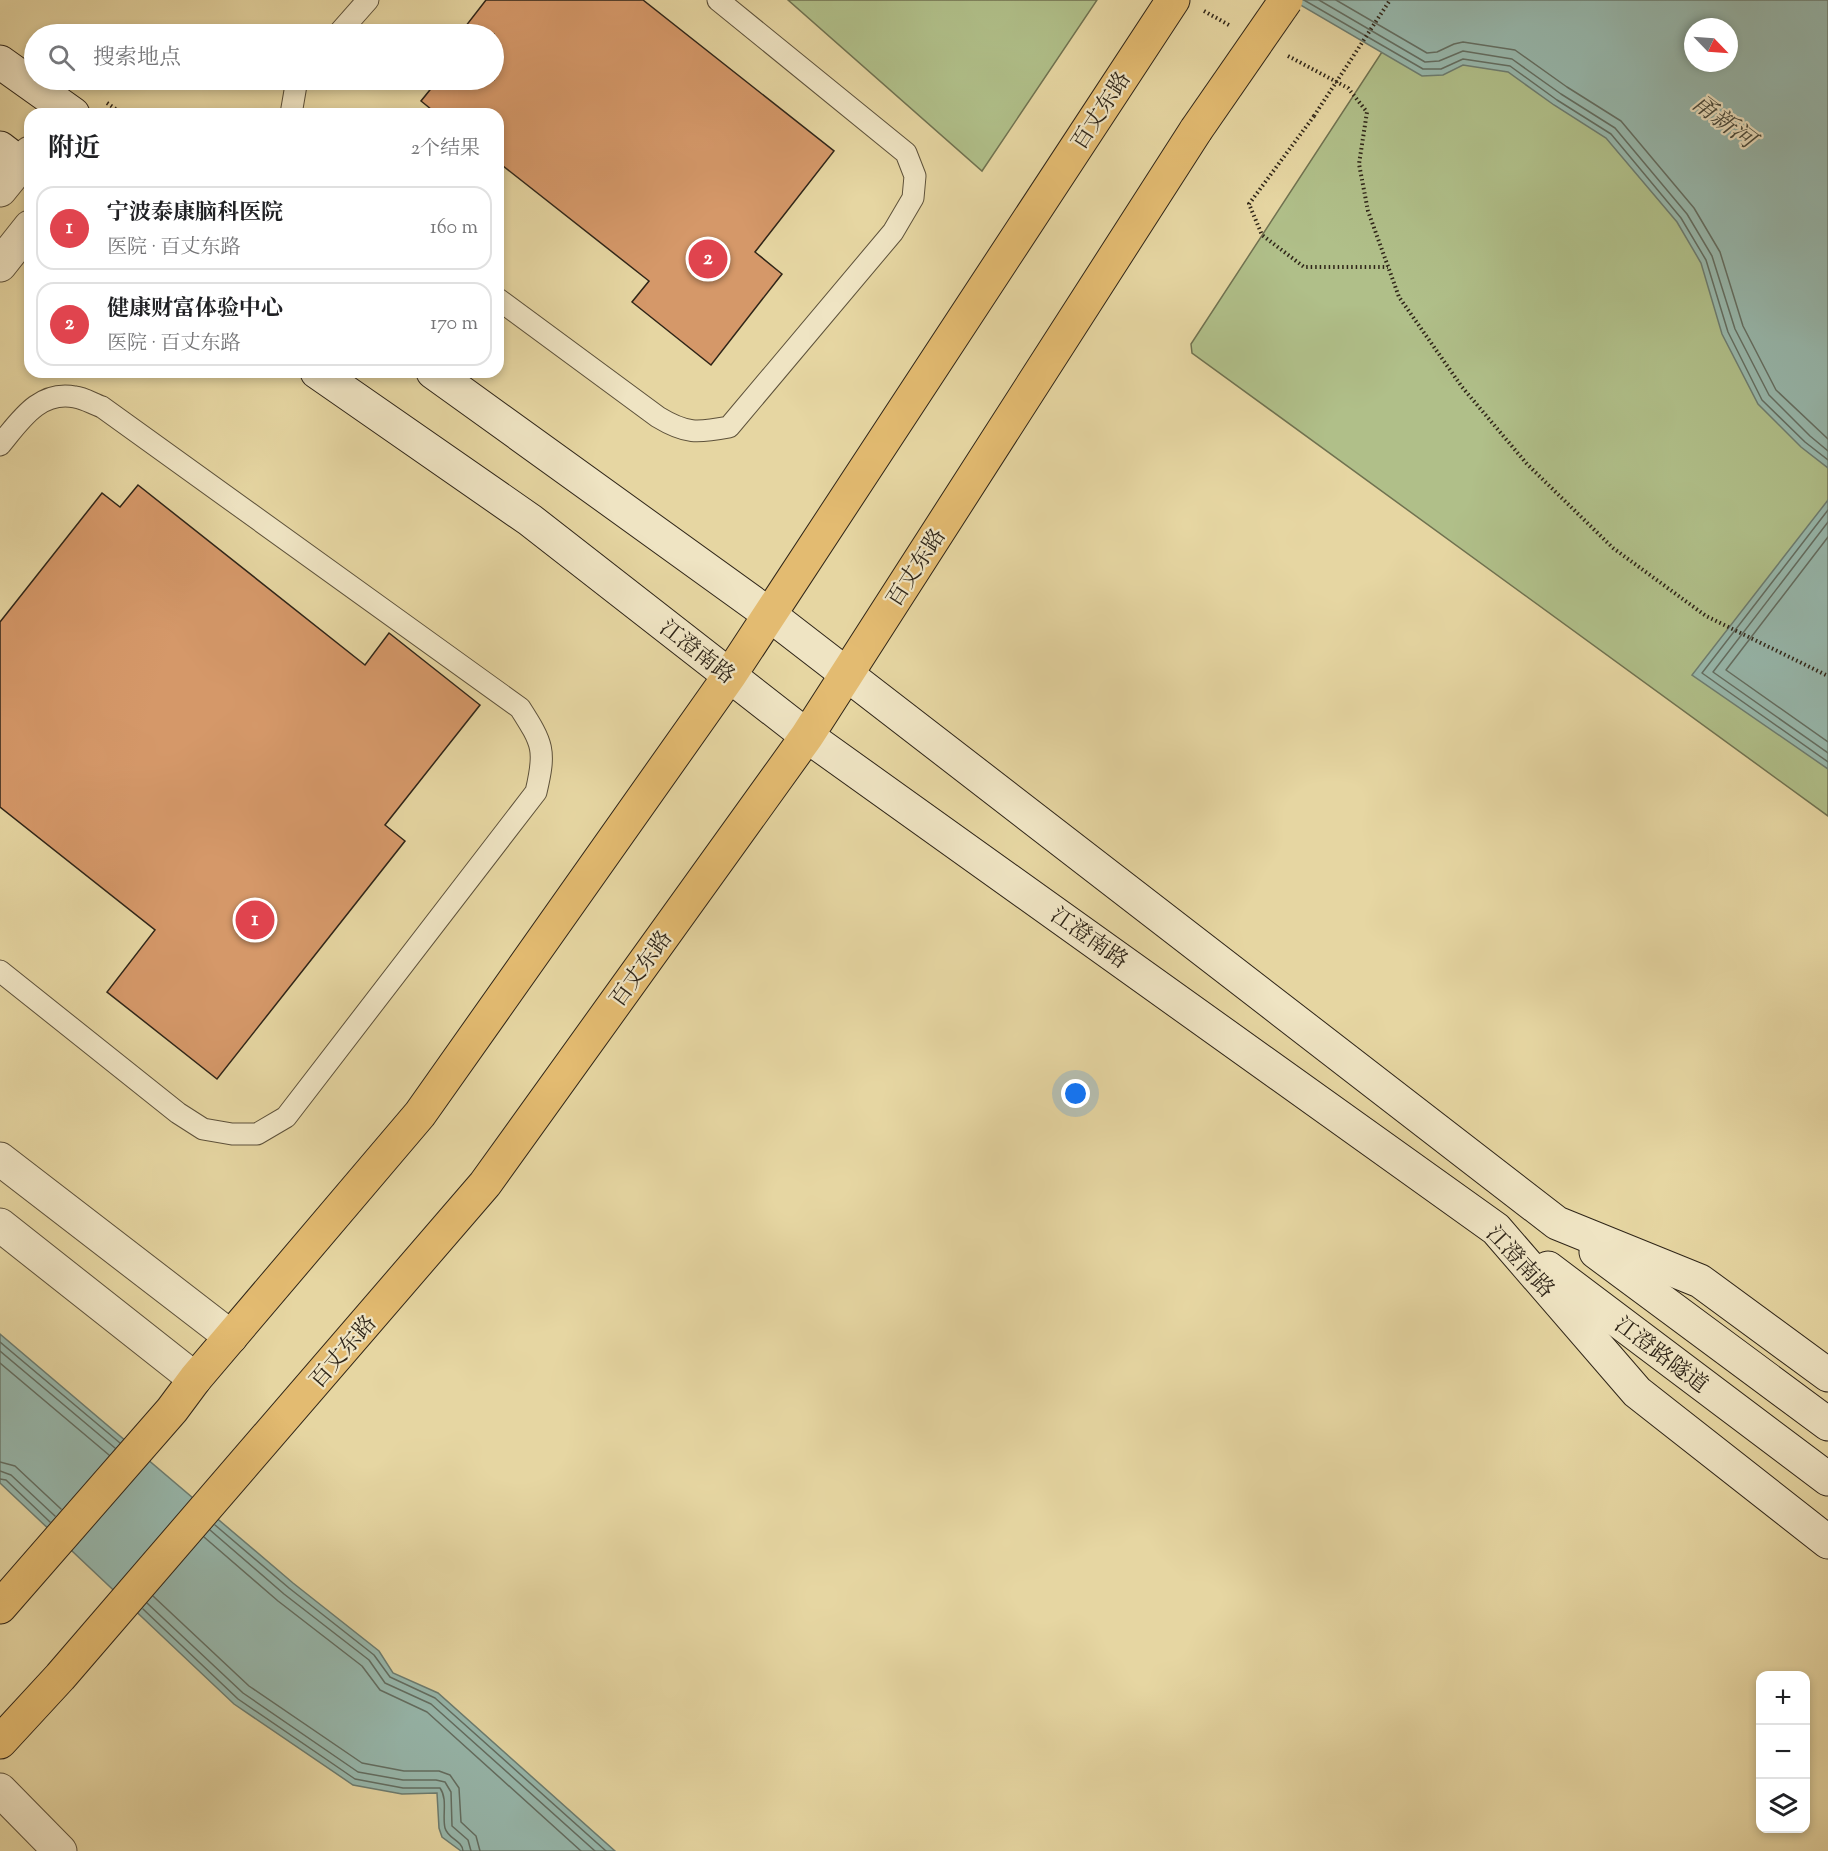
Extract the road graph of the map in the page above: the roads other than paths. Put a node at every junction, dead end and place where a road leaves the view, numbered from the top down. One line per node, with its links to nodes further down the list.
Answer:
1 (368, 0): 5 (lane)
2 (718, 0): 16 (lane)
3 (1286, 0): 21 (main road, 百丈东路, bridge)
4 (1188, 5): 20 (main road, 百丈东路)
5 (347, 24)
6 (0, 62): 7 (main road)
7 (24, 80)
8 (37, 90): 10 (main road)
9 (295, 90): 11 (lane)
10 (61, 108)
11 (292, 108)
12 (20, 159): 13 (main road)
13 (0, 190)
14 (24, 235): 15 (main road)
15 (0, 265)
16 (504, 308)
17 (326, 378): 22 (main road, 江澄南路)
18 (449, 378): 20 (main road)
19 (0, 445): 24 (lane)
20 (770, 615): 21 (main road); 22 (main road, 百丈东路)
21 (847, 674): 23 (main road, 百丈东路); 26 (main road)
22 (730, 675): 23 (main road, 江澄南路); 29 (main road, 百丈东路)
23 (807, 736): 28 (main road, 江澄南路); 36 (main road, 百丈东路)
24 (0, 970)
25 (0, 1159): 29 (main road)
26 (1557, 1223): 30 (main road); 32 (main road)
27 (0, 1225): 31 (main road)
28 (1496, 1229): 33 (main road, 江澄路隧道); 34 (main road, 江澄南路)
29 (231, 1337): 31 (main road, 百丈东路)
30 (1828, 1375)
31 (195, 1379): 35 (main road, 百丈东路)
32 (1828, 1424)
33 (1828, 1479)
34 (1828, 1542)
35 (0, 1607)
36 (0, 1742)
37 (0, 1790): 38 (main road)
38 (60, 1851)

